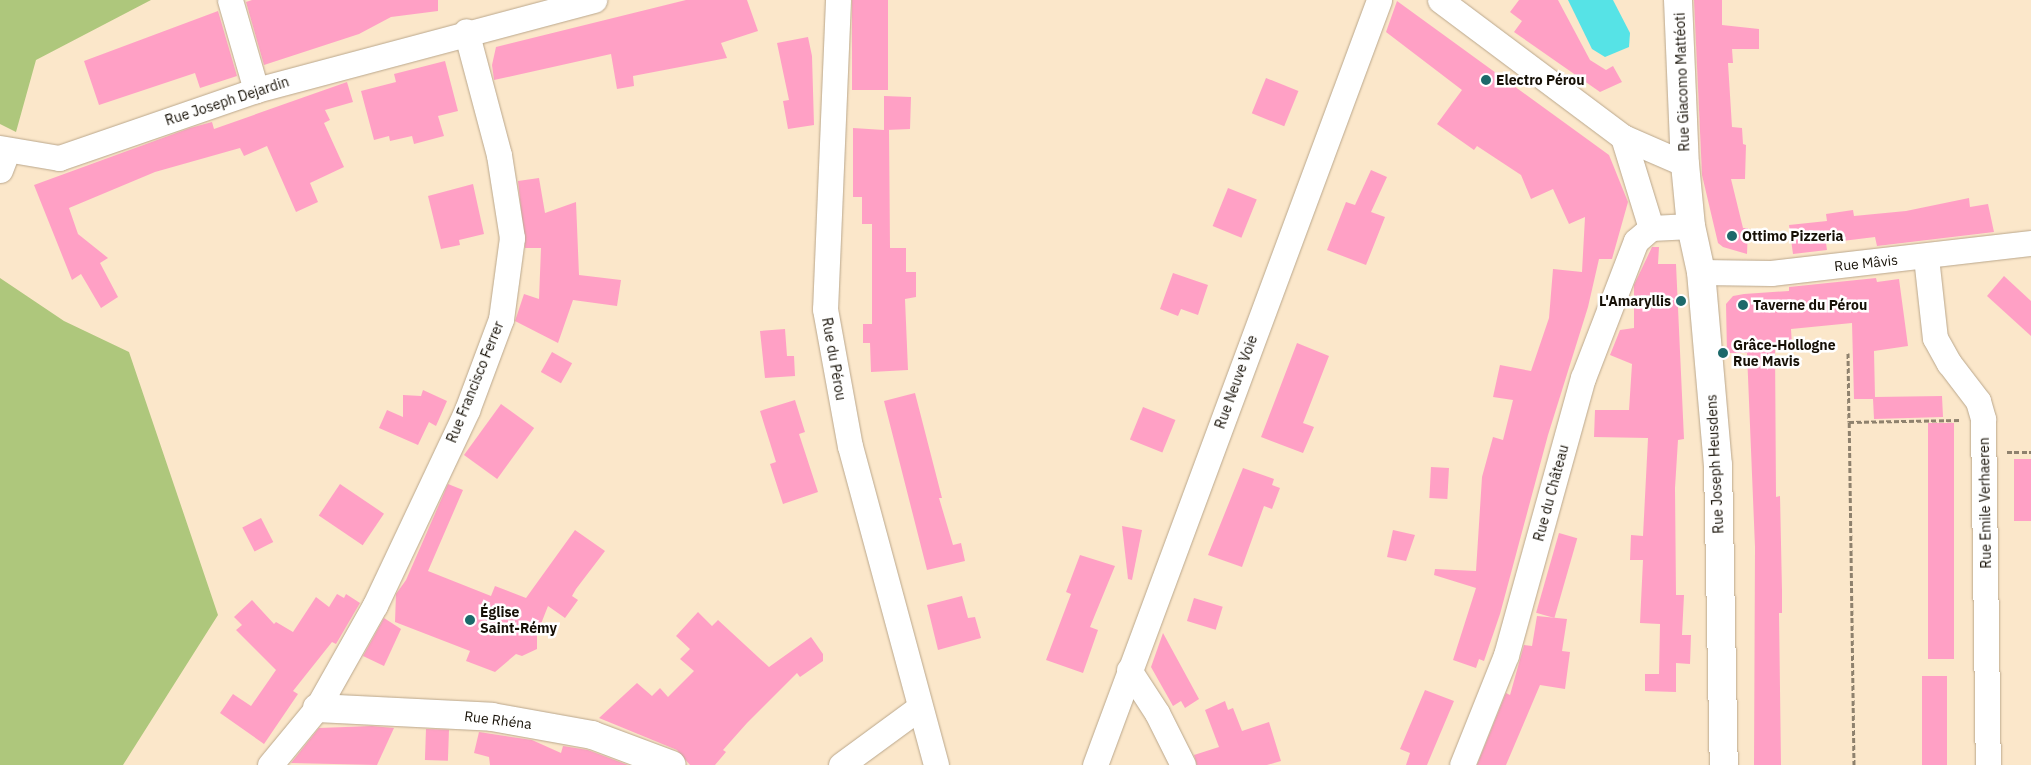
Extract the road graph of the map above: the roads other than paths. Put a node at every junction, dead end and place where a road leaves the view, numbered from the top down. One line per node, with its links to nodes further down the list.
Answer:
1 (230, 0): 8 (street)
2 (594, 0): 7 (street, Rue Joseph Dejardin)
3 (838, 0): 19 (street, Rue du Pérou)
4 (1379, 0): 17 (street, Rue Neuve Voie)
5 (1440, 0): 9 (street)
6 (1678, 0): 11 (street, Rue Giacomo Mattéoti)
7 (466, 31): 8 (street, Rue Joseph Dejardin); 18 (street, Rue Francisco Ferrer)
8 (256, 90): 10 (street, Rue Joseph Dejardin)
9 (1623, 137): 11 (street); 13 (street)
10 (2, 157)
11 (1685, 164): 12 (street, Rue Joseph Heusdens)
12 (1692, 226): 13 (street); 16 (street, Rue Joseph Heusdens)
13 (1651, 228): 26 (street, Rue du Château)
14 (2031, 243): 15 (street, Rue Mâvis)
15 (1926, 257): 16 (street, Rue Mâvis); 28 (street, Rue Emile Verhaeren)
16 (1701, 272): 27 (street, Rue Joseph Heusdens)
17 (1129, 670): 24 (street, Rue Neuve Voie); 25 (street)
18 (318, 708): 20 (street, Rue Francisco Ferrer); 21 (street, Rue Rhéna)
19 (919, 708): 22 (street); 23 (street, Rue du Pérou)
20 (270, 765)
21 (672, 765)
22 (840, 765)
23 (936, 765)
24 (1095, 765)
25 (1183, 765)
26 (1462, 765)
27 (1724, 765)
28 (1988, 765)

